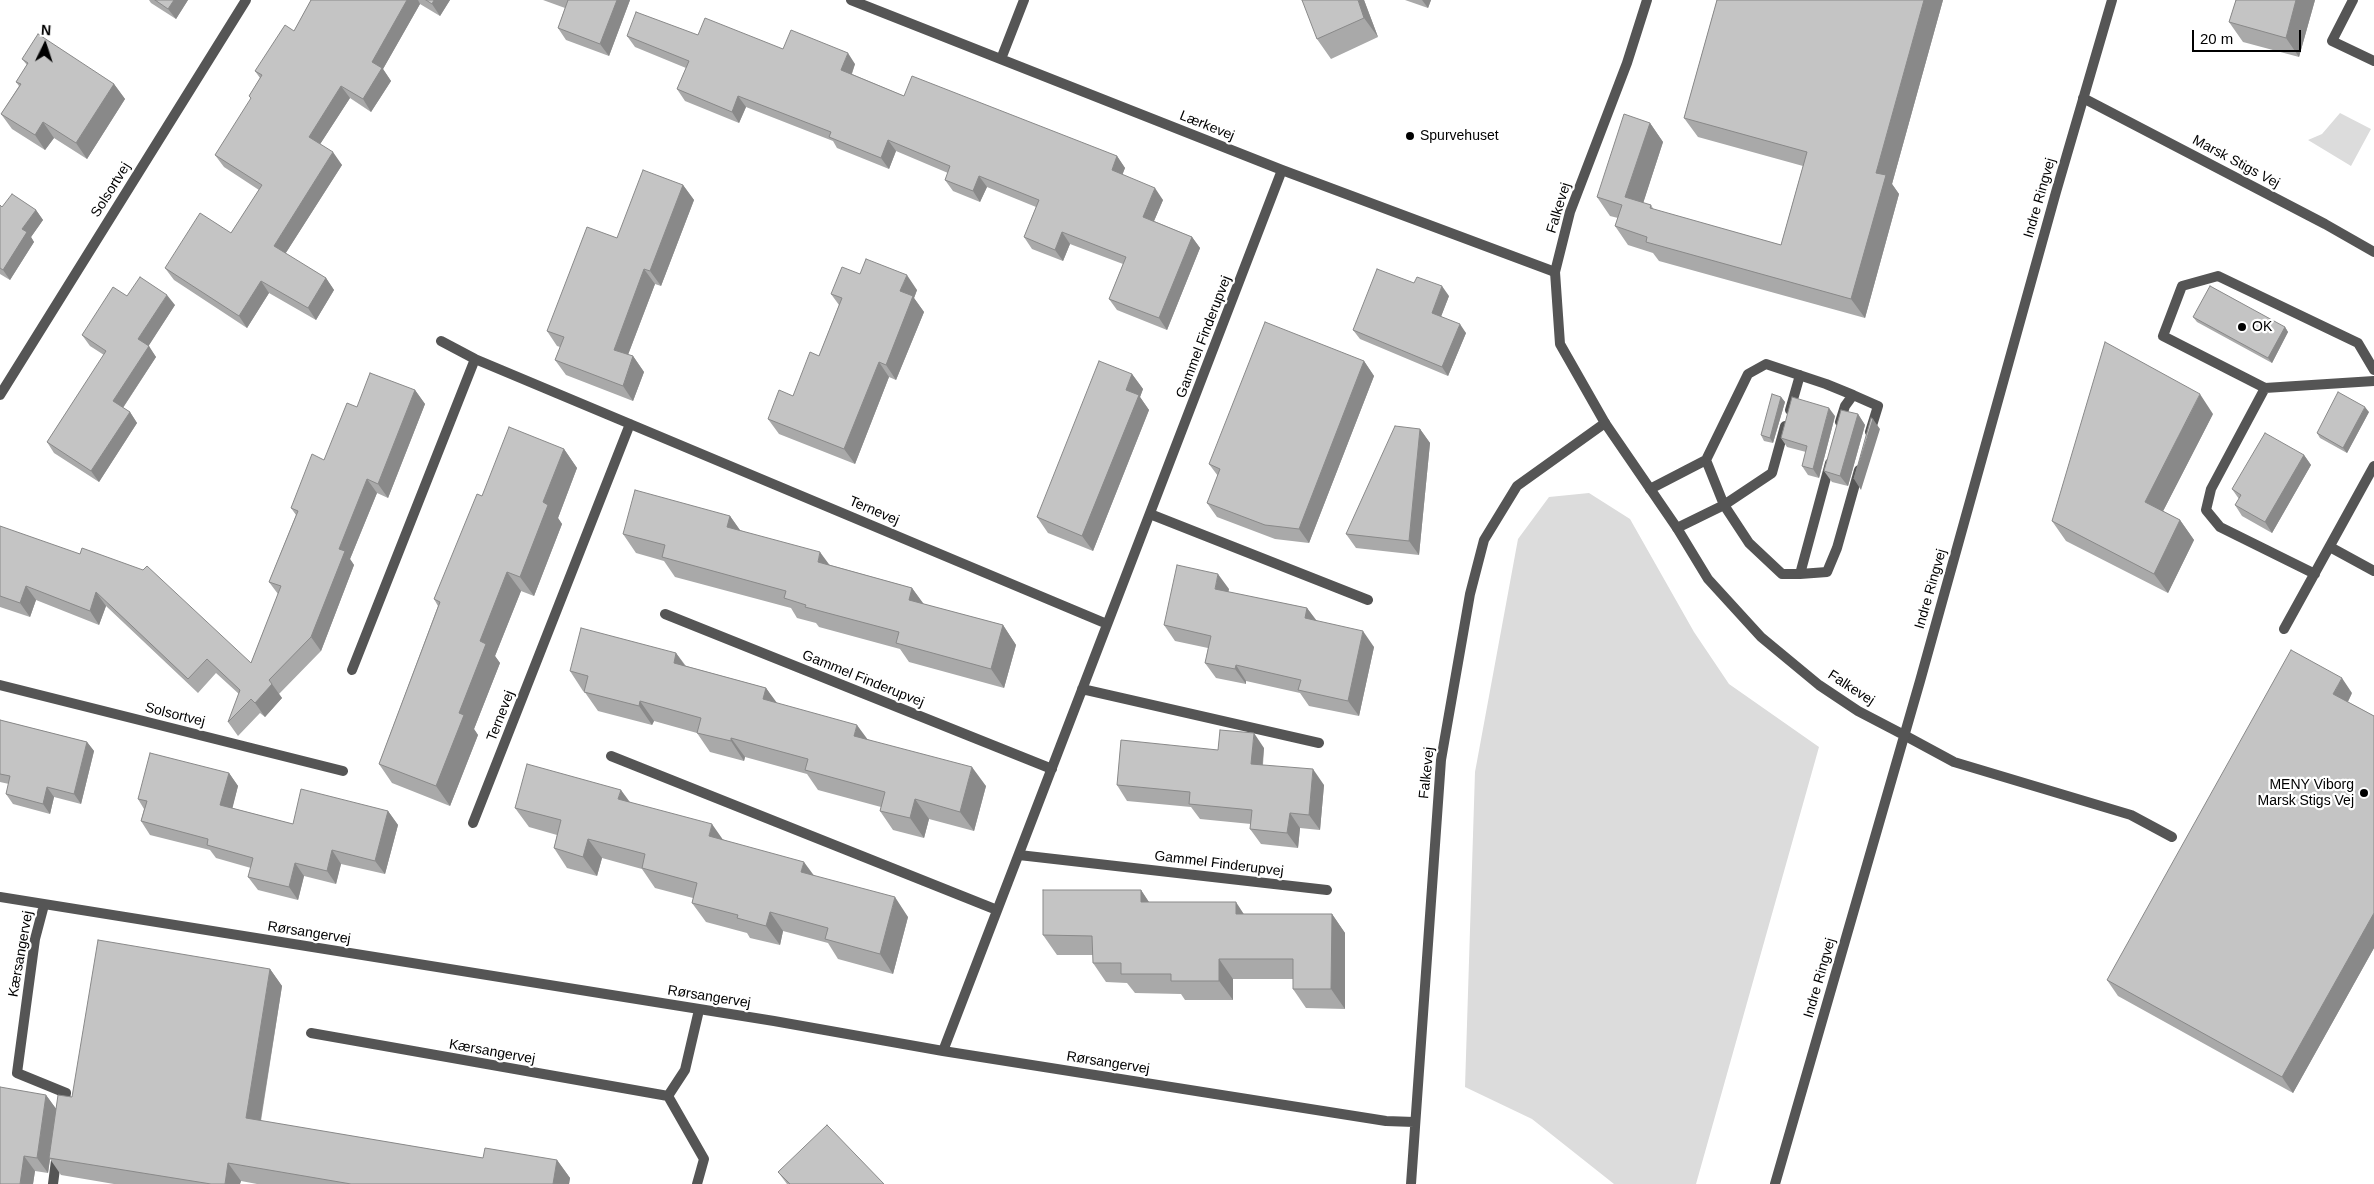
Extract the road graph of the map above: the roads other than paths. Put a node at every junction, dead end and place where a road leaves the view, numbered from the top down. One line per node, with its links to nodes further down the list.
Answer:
1 (246, 0): 19 (street, Solsortvej)
2 (851, 0): 7 (street, Lærkevej)
3 (1024, 0): 7 (street)
4 (1647, 0): 12 (street, Falkevej)
5 (2112, 0): 9 (street, Indre Ringvej)
6 (2352, 0): 8 (street)
7 (1001, 59): 10 (street, Lærkevej)
8 (2374, 61)
9 (2083, 98): 11 (street, Marsk Stigs Vej); 44 (street, Indre Ringvej)
10 (1282, 170): 12 (street, Lærkevej); 31 (street, Gammel Finderupvej)
11 (2374, 252)
12 (1555, 272): 21 (street, Falkevej)
13 (441, 341): 14 (street, Ternevej)
14 (475, 359): 22 (street, Ternevej); 41 (street)
15 (2374, 370): 18 (street)
16 (1800, 375): 20 (street); 26 (street); 30 (street)
17 (2374, 381): 18 (street)
18 (2265, 388): 36 (street)
19 (0, 395)
20 (1853, 395): 23 (street); 24 (street)
21 (1605, 423): 29 (street, Falkevej); 61 (street, Falkevej)
22 (630, 424): 39 (street, Ternevej); 49 (street, Ternevej)
23 (1837, 435)
24 (1867, 444)
25 (1832, 454): 35 (street)
26 (1706, 460): 29 (street); 30 (street)
27 (1862, 463): 35 (street)
28 (2374, 466): 33 (street)
29 (1650, 489): 32 (street, Falkevej)
30 (1724, 505): 32 (street); 35 (street)
31 (1150, 514): 37 (street); 39 (street, Gammel Finderupvej)
32 (1677, 528): 44 (street, Falkevej)
33 (2330, 547): 34 (street); 36 (street)
34 (2374, 571)
35 (1800, 574)
36 (2315, 574): 40 (street)
37 (1368, 600)
38 (665, 614): 47 (street, Gammel Finderupvej)
39 (1108, 624): 43 (street, Gammel Finderupvej)
40 (2284, 629)
41 (352, 670)
42 (0, 685): 48 (street, Solsortvej)
43 (1082, 689): 45 (street); 47 (street, Gammel Finderupvej)
44 (1904, 735): 50 (street, Falkevej); 66 (street, Indre Ringvej)
45 (1318, 743)
46 (611, 756): 55 (street)
47 (1052, 769): 51 (street, Gammel Finderupvej)
48 (343, 771)
49 (474, 823)
50 (2172, 837)
51 (1019, 855): 52 (street, Gammel Finderupvej); 55 (street, Gammel Finderupvej)
52 (1327, 890)
53 (0, 897): 54 (street, Rørsangervej)
54 (44, 905): 56 (street, Rørsangervej); 60 (street, Kærsangervej)
55 (997, 910): 58 (street, Gammel Finderupvej)
56 (699, 1010): 58 (street, Rørsangervej); 59 (street)
57 (311, 1033): 59 (street, Kærsangervej)
58 (943, 1051): 61 (street, Rørsangervej)
59 (668, 1096): 64 (street)
60 (62, 1120)
61 (1414, 1122): 65 (street, Falkevej)
62 (59, 1138): 63 (street)
63 (53, 1184)
64 (696, 1184)
65 (1411, 1184)
66 (1774, 1184)

